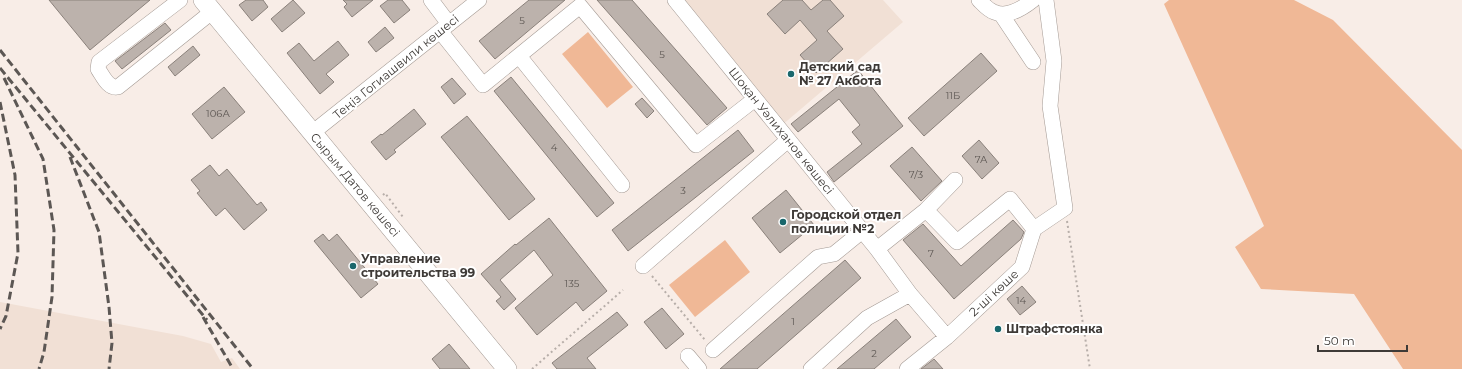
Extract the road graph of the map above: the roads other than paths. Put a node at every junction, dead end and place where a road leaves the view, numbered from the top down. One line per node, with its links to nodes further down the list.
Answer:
1 (180, 0): 8 (street)
2 (431, 0): 10 (street)
3 (479, 0): 10 (street, Теңіз Гогиашвили көшесі)
4 (675, 0): 13 (street, Шоқан Уәлиханов көшесі)
5 (979, 0): 9 (street)
6 (1033, 0): 9 (street)
7 (1046, 0): 19 (street)
8 (208, 6): 14 (main road, Сырым Датов көшесі)
9 (1001, 14): 12 (street)
10 (445, 27): 11 (street); 14 (street, Теңіз Гогиашвили көшесі)
11 (519, 56): 13 (street); 17 (street)
12 (1033, 62)
13 (755, 99): 15 (street, Шоқан Уәлиханов көшесі)
14 (312, 133): 27 (main road, Сырым Датов көшесі)
15 (788, 140): 20 (street, Шоқан Уәлиханов көшесі); 22 (street)
16 (955, 180): 18 (street)
17 (622, 185)
18 (926, 210): 19 (street); 21 (street)
19 (1034, 229): 24 (street, 2-ші көше)
20 (862, 232): 21 (street, Шоқан Уәлиханов көшесі); 25 (street)
21 (877, 249): 23 (street, Шоқан Уәлиханов көшесі)
22 (643, 266)
23 (910, 294): 24 (street, Шоқан Уәлиханов көшесі); 29 (street)
24 (947, 337): 30 (street, 2-ші көше)
25 (713, 350)
26 (688, 356): 28 (street)
27 (507, 369)
28 (699, 369)
29 (811, 369)
30 (907, 369)

